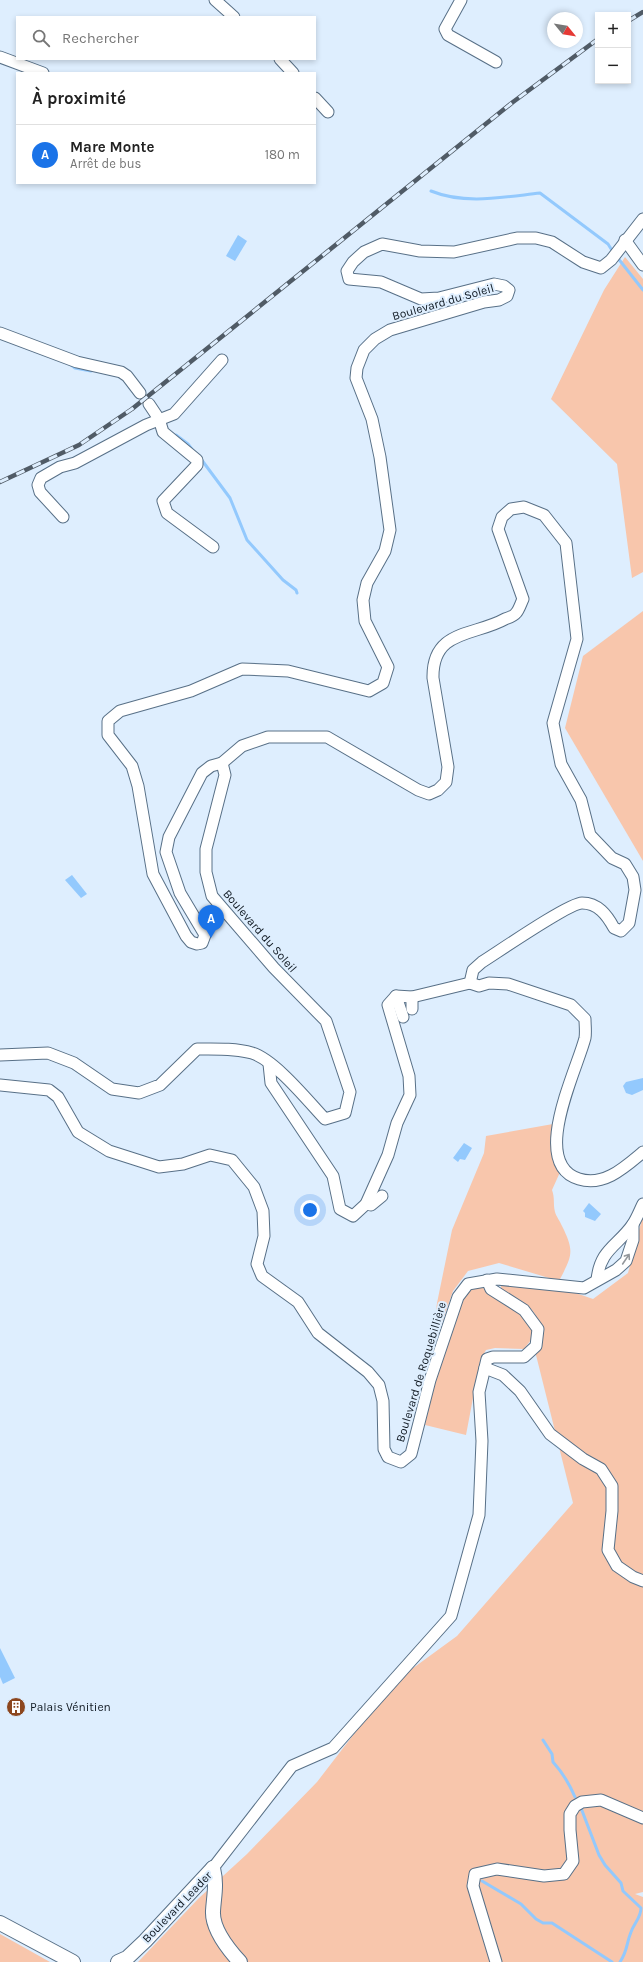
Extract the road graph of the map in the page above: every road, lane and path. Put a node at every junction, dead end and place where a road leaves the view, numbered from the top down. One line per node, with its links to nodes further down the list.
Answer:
1 (216, 0): 3 (street)
2 (461, 0): 6 (street)
3 (233, 16)
4 (0, 57): 7 (street)
5 (281, 60): 8 (street)
6 (496, 62)
7 (40, 72)
8 (292, 72)
9 (316, 99): 10 (street)
10 (328, 112)
11 (643, 219): 12 (street, Boulevard du Soleil)
12 (622, 245): 13 (street); 21 (street, Boulevard du Soleil)
13 (643, 265)
14 (0, 333): 16 (street)
15 (222, 360): 18 (street)
16 (140, 393)
17 (149, 404): 18 (street)
18 (159, 419): 19 (street); 20 (street)
19 (63, 517)
20 (213, 548)
21 (222, 763): 22 (street); 28 (street, Boulevard du Soleil)
22 (470, 983): 24 (street); 30 (street)
23 (396, 996): 24 (street); 26 (street); 32 (street)
24 (412, 997): 25 (street)
25 (412, 1009)
26 (403, 1017)
27 (0, 1055): 28 (street, Boulevard du Soleil)
28 (269, 1064): 32 (street)
29 (0, 1085): 35 (street, Boulevard de Roquebillière)
30 (643, 1152)
31 (382, 1196): 32 (street)
32 (366, 1204)
33 (643, 1204): 34 (street, Boulevard de Roquebillière)
34 (633, 1224): 36 (street, Boulevard de Roquebillière); 36 (street, Boulevard de Roquebillière, one-way to 34)
35 (487, 1280): 36 (street, Boulevard de Roquebillière); 37 (street)
36 (597, 1280)
37 (485, 1368): 38 (street); 40 (street)
38 (643, 1581)
39 (643, 1818): 45 (street)
40 (213, 1868): 43 (street, Boulevard Leader); 44 (street, Boulevard Leader)
41 (0, 1923): 42 (street)
42 (73, 1962)
43 (118, 1962)
44 (240, 1962)
45 (496, 1962)

